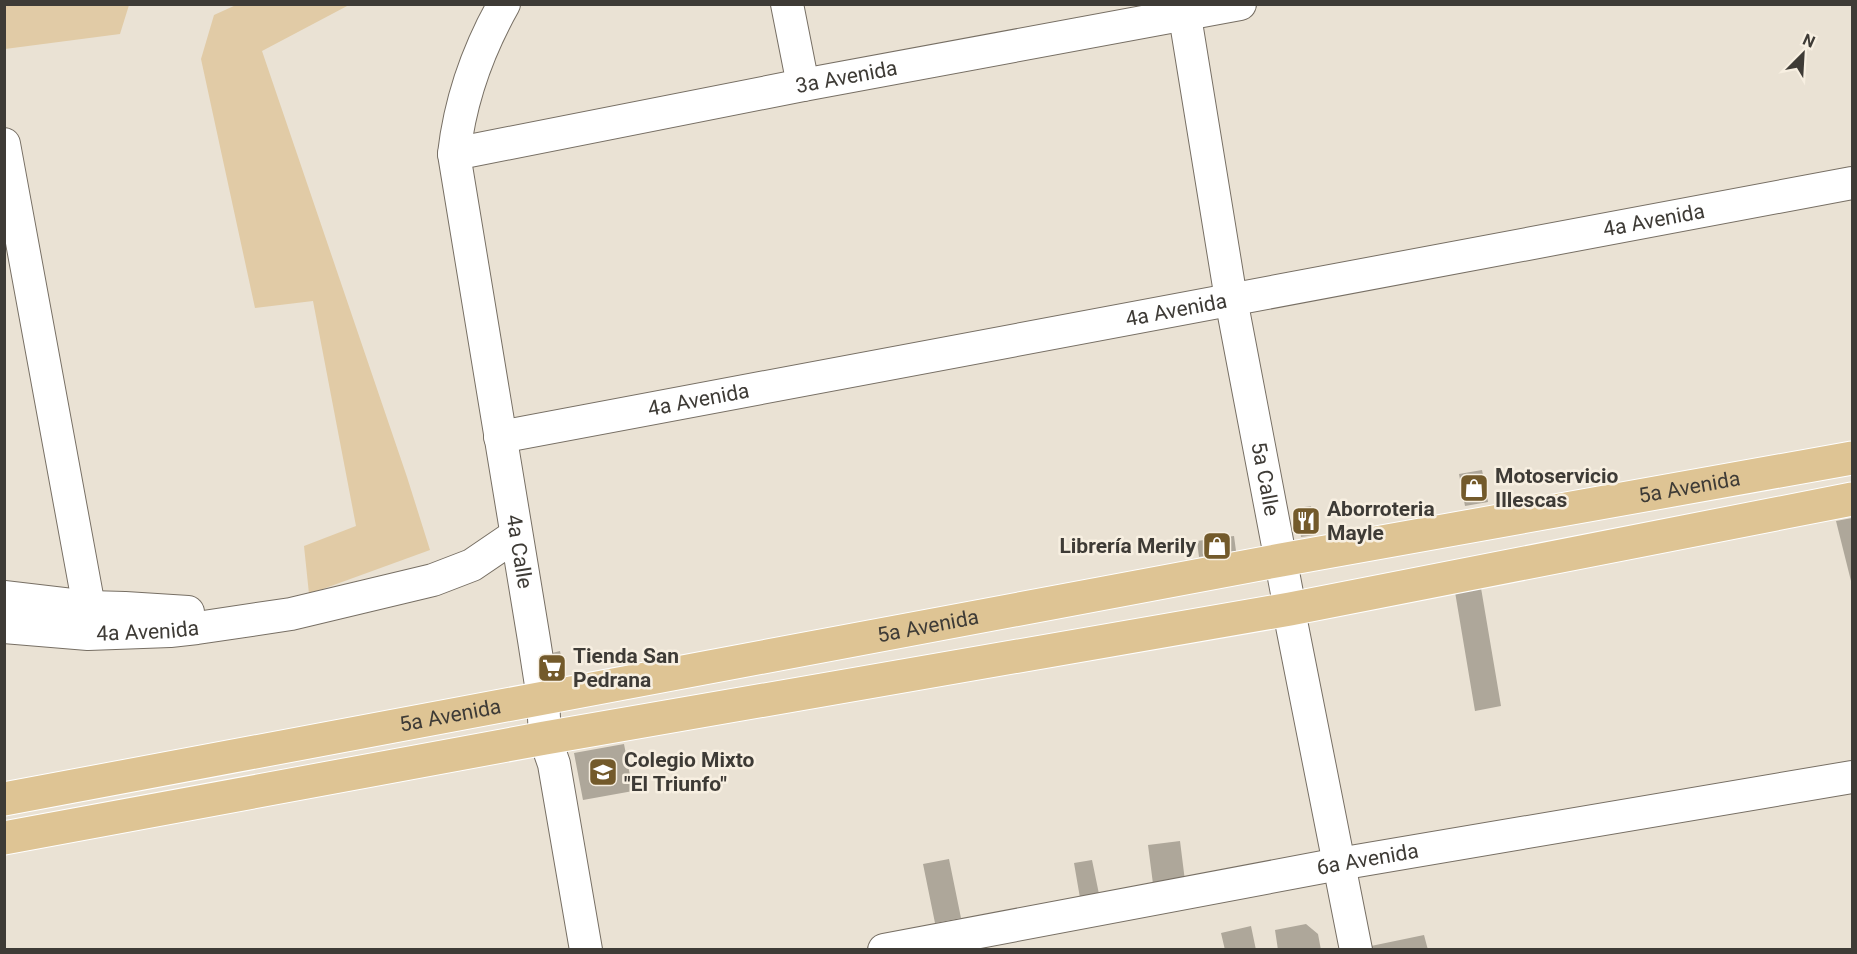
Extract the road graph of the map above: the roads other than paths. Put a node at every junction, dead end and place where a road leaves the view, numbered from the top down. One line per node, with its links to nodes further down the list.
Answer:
1 (504, 4): 7 (street, 4a Calle)
2 (787, 4): 5 (street)
3 (1240, 4): 4 (street, 3a Avenida)
4 (1183, 10): 5 (street, 3a Avenida); 9 (street, 5a Calle)
5 (803, 85): 7 (street, 3a Avenida)
6 (4, 144): 16 (street)
7 (454, 154): 10 (street, 4a Calle)
8 (1852, 183): 9 (street, 4a Avenida)
9 (1231, 299): 10 (street, 4a Avenida); 14 (street, 5a Calle)
10 (500, 437): 13 (street, 4a Calle)
11 (1852, 458): 14 (main road, 5a Avenida)
12 (1852, 499): 17 (main road, 5a Avenida)
13 (516, 535): 18 (street, 4a Avenida); 20 (street, 4a Calle)
14 (1281, 560): 17 (street, 5a Calle); 20 (main road, 5a Avenida)
15 (4, 597): 16 (street, 4a Avenida)
16 (89, 607): 18 (street, 4a Avenida)
17 (1290, 609): 21 (main road, 5a Avenida); 25 (street, 5a Calle)
18 (291, 614): 19 (street, 4a Avenida)
19 (4, 627)
20 (543, 698): 21 (street, 4a Calle); 23 (main road, 5a Avenida)
21 (545, 738): 24 (main road, 5a Avenida); 26 (street, 4a Calle)
22 (1852, 777): 25 (street, 6a Avenida)
23 (4, 799)
24 (4, 838)
25 (1339, 864): 27 (street, 6a Avenida); 28 (street, 5a Calle)
26 (586, 950)
27 (884, 950)
28 (1356, 950)

